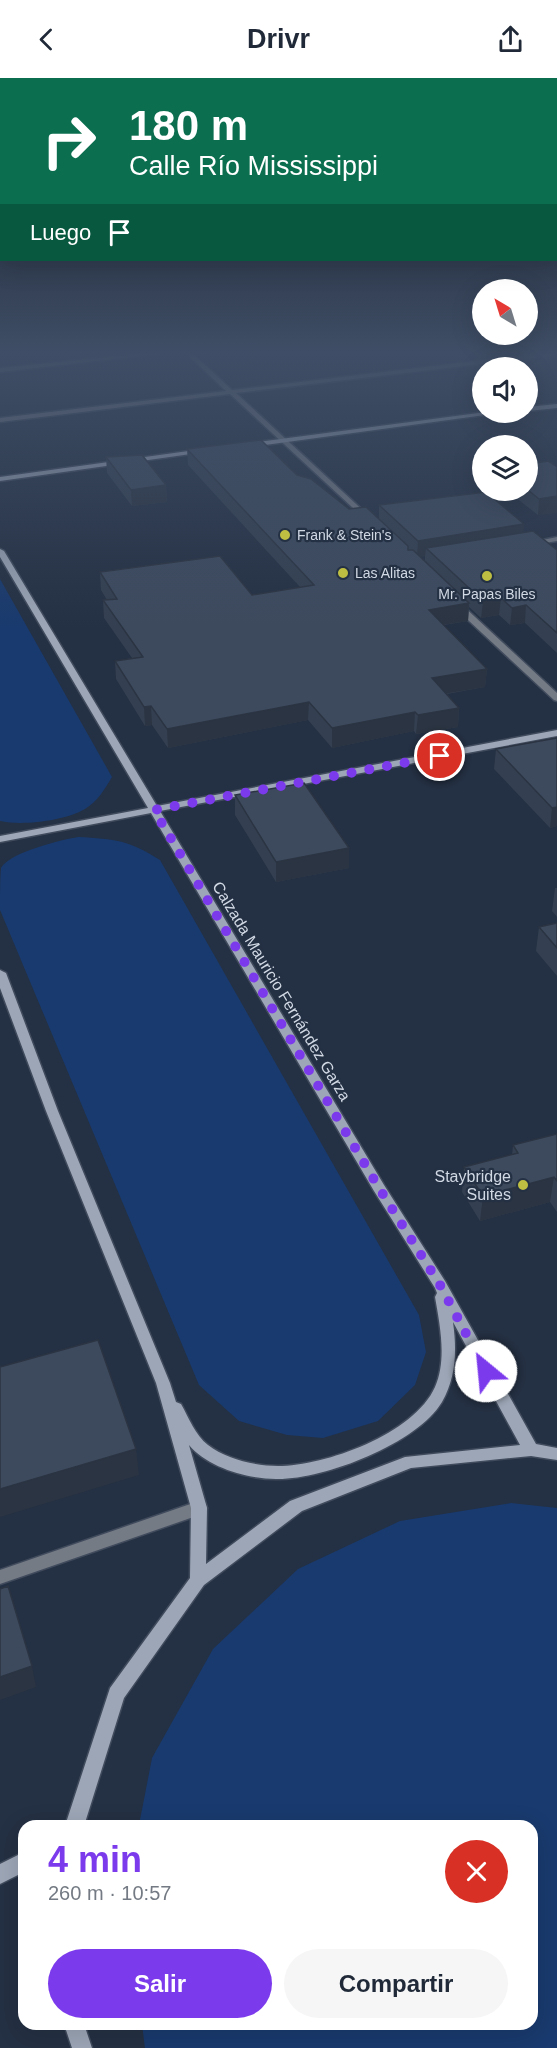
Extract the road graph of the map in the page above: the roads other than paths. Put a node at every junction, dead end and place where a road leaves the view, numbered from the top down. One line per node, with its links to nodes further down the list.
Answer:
1 (256, 444): 3 (main road)
2 (289, 444): 6 (street)
3 (241, 446)
4 (206, 451): 5 (main road)
5 (0, 479)
6 (372, 524)
7 (557, 539): 8 (street)
8 (524, 545)
9 (0, 551): 13 (main road, Calzada Mauricio Fernández Garza)
10 (451, 600): 11 (street)
11 (557, 698)
12 (557, 733): 13 (main road)
13 (154, 810): 14 (main road); 16 (main road, Calzada Mauricio Fernández Garza)
14 (0, 839)
15 (0, 973): 17 (main road)
16 (440, 1285): 17 (main road); 18 (main road, Calzada Mauricio Fernández Garza)
17 (163, 1383): 20 (main road)
18 (531, 1450): 19 (main road); 22 (main road)
19 (557, 1454)
20 (199, 1508): 21 (street); 22 (main road)
21 (0, 1577)
22 (198, 1581): 23 (main road)
23 (76, 1820)
24 (18, 1865): 25 (main road)
25 (0, 1874)
26 (77, 2030): 27 (main road)
27 (82, 2048)

